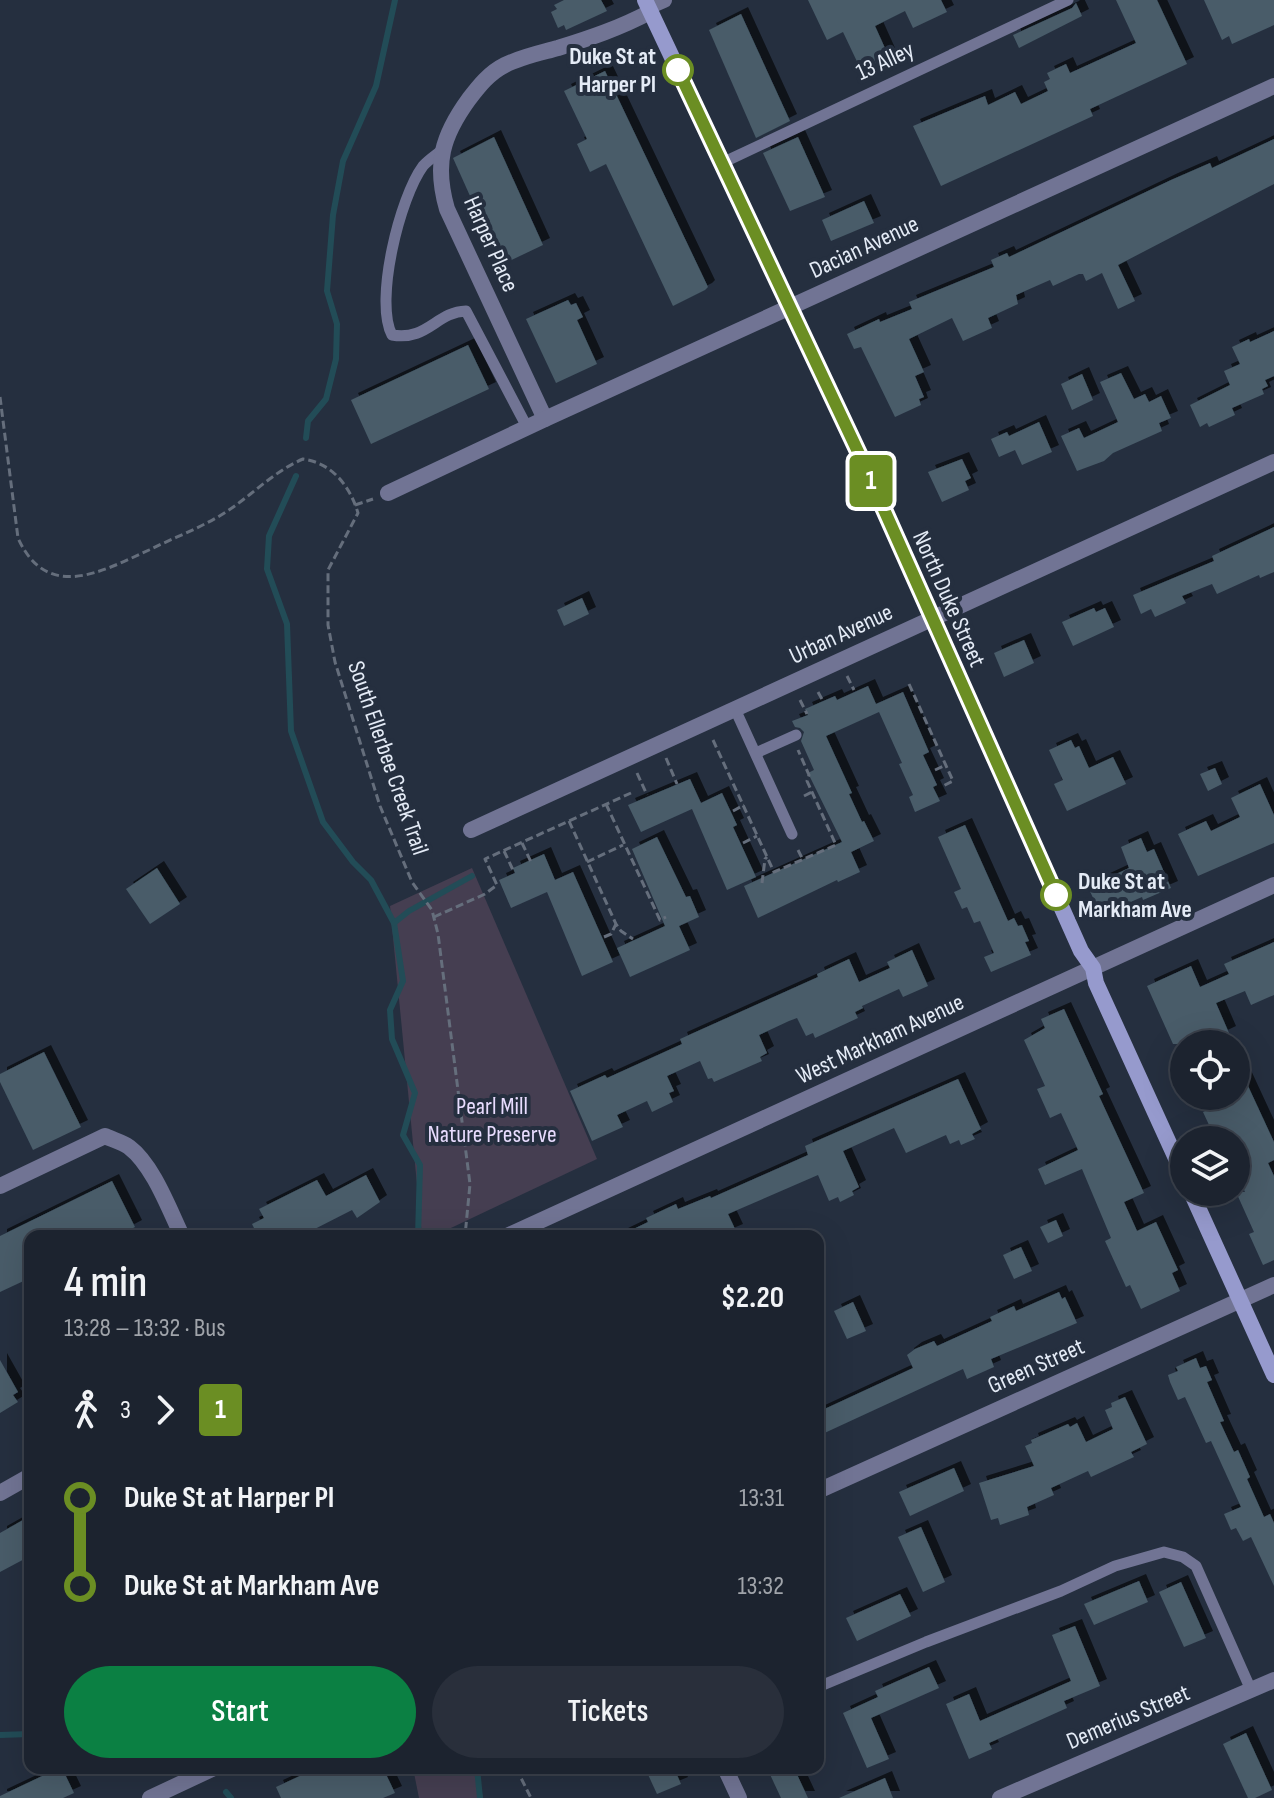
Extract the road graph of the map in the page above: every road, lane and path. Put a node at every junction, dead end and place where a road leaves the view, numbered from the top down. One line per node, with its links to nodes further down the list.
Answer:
1 (664, 0): 3 (street, Harper Place)
2 (1068, 0): 6 (lane, 13 Alley)
3 (648, 6): 5 (street, Harper Place); 6 (main road, North Duke Street)
4 (1274, 86): 7 (street, Dacian Avenue)
5 (442, 150): 9 (street, Harper Place); 10 (lane)
6 (722, 163): 7 (main road, North Duke Street)
7 (790, 307): 9 (street, Dacian Avenue); 13 (main road, North Duke Street)
8 (0, 397): 56 (path, South Ellerbee Creek Trail)
9 (545, 419): 10 (street, Dacian Avenue)
10 (527, 427): 12 (street, Dacian Avenue)
11 (1274, 462): 13 (street, Urban Avenue)
12 (388, 493)
13 (931, 619): 20 (street, Urban Avenue); 61 (main road, North Duke Street)
14 (845, 671): 17 (path)
15 (909, 684): 23 (path)
16 (815, 685): 19 (path)
17 (854, 690)
18 (797, 693): 21 (path)
19 (823, 701)
20 (735, 709): 26 (lane); 41 (street, Urban Avenue)
21 (807, 714)
22 (710, 733): 38 (path)
23 (933, 736): 24 (path); 28 (path)
24 (926, 739)
25 (796, 740): 26 (lane); 33 (path)
26 (756, 753): 42 (lane)
27 (664, 754): 31 (path)
28 (946, 765): 30 (path); 32 (path)
29 (635, 768): 35 (path)
30 (935, 770)
31 (677, 784)
32 (941, 787)
33 (812, 792): 36 (path); 50 (path)
34 (631, 793): 37 (path)
35 (647, 795)
36 (804, 796)
37 (606, 804): 40 (path); 46 (path)
38 (744, 805): 39 (path); 43 (path)
39 (733, 811)
40 (569, 821): 44 (path); 52 (path)
41 (471, 830)
42 (792, 834)
43 (758, 836): 45 (path); 49 (path)
44 (522, 843): 48 (path); 51 (path)
45 (743, 843)
46 (625, 844): 52 (path); 57 (path)
47 (798, 850): 50 (path)
48 (504, 851): 53 (path); 56 (path)
49 (767, 857): 50 (path); 54 (path)
50 (802, 858)
51 (531, 862)
52 (587, 862): 58 (path)
53 (514, 872)
54 (762, 883)
55 (1274, 885): 61 (street, West Markham Avenue)
56 (434, 917): 66 (path, South Ellerbee Creek Trail)
57 (666, 917)
58 (616, 924): 59 (path); 60 (path)
59 (604, 937)
60 (633, 939)
61 (1093, 968): 62 (main road, North Duke Street); 67 (street, West Markham Avenue)
62 (1170, 1145)
63 (0, 1186): 65 (street)
64 (1197, 1206): 69 (main road)
65 (179, 1230)
66 (466, 1230)
67 (520, 1230)
68 (1274, 1285): 69 (street, Green Street)
69 (1240, 1300): 70 (main road); 72 (street, Green Street)
70 (1274, 1375)
71 (24, 1479): 73 (street)
72 (824, 1488)
73 (0, 1493)
74 (1274, 1680): 76 (street, Demerius Street)
75 (824, 1684): 76 (lane)
76 (1251, 1690): 83 (street, Demerius Street)
77 (201, 1774): 80 (street)
78 (519, 1774): 81 (path)
79 (728, 1774): 82 (street)
80 (150, 1798)
81 (531, 1798)
82 (739, 1798)
83 (1000, 1798)

